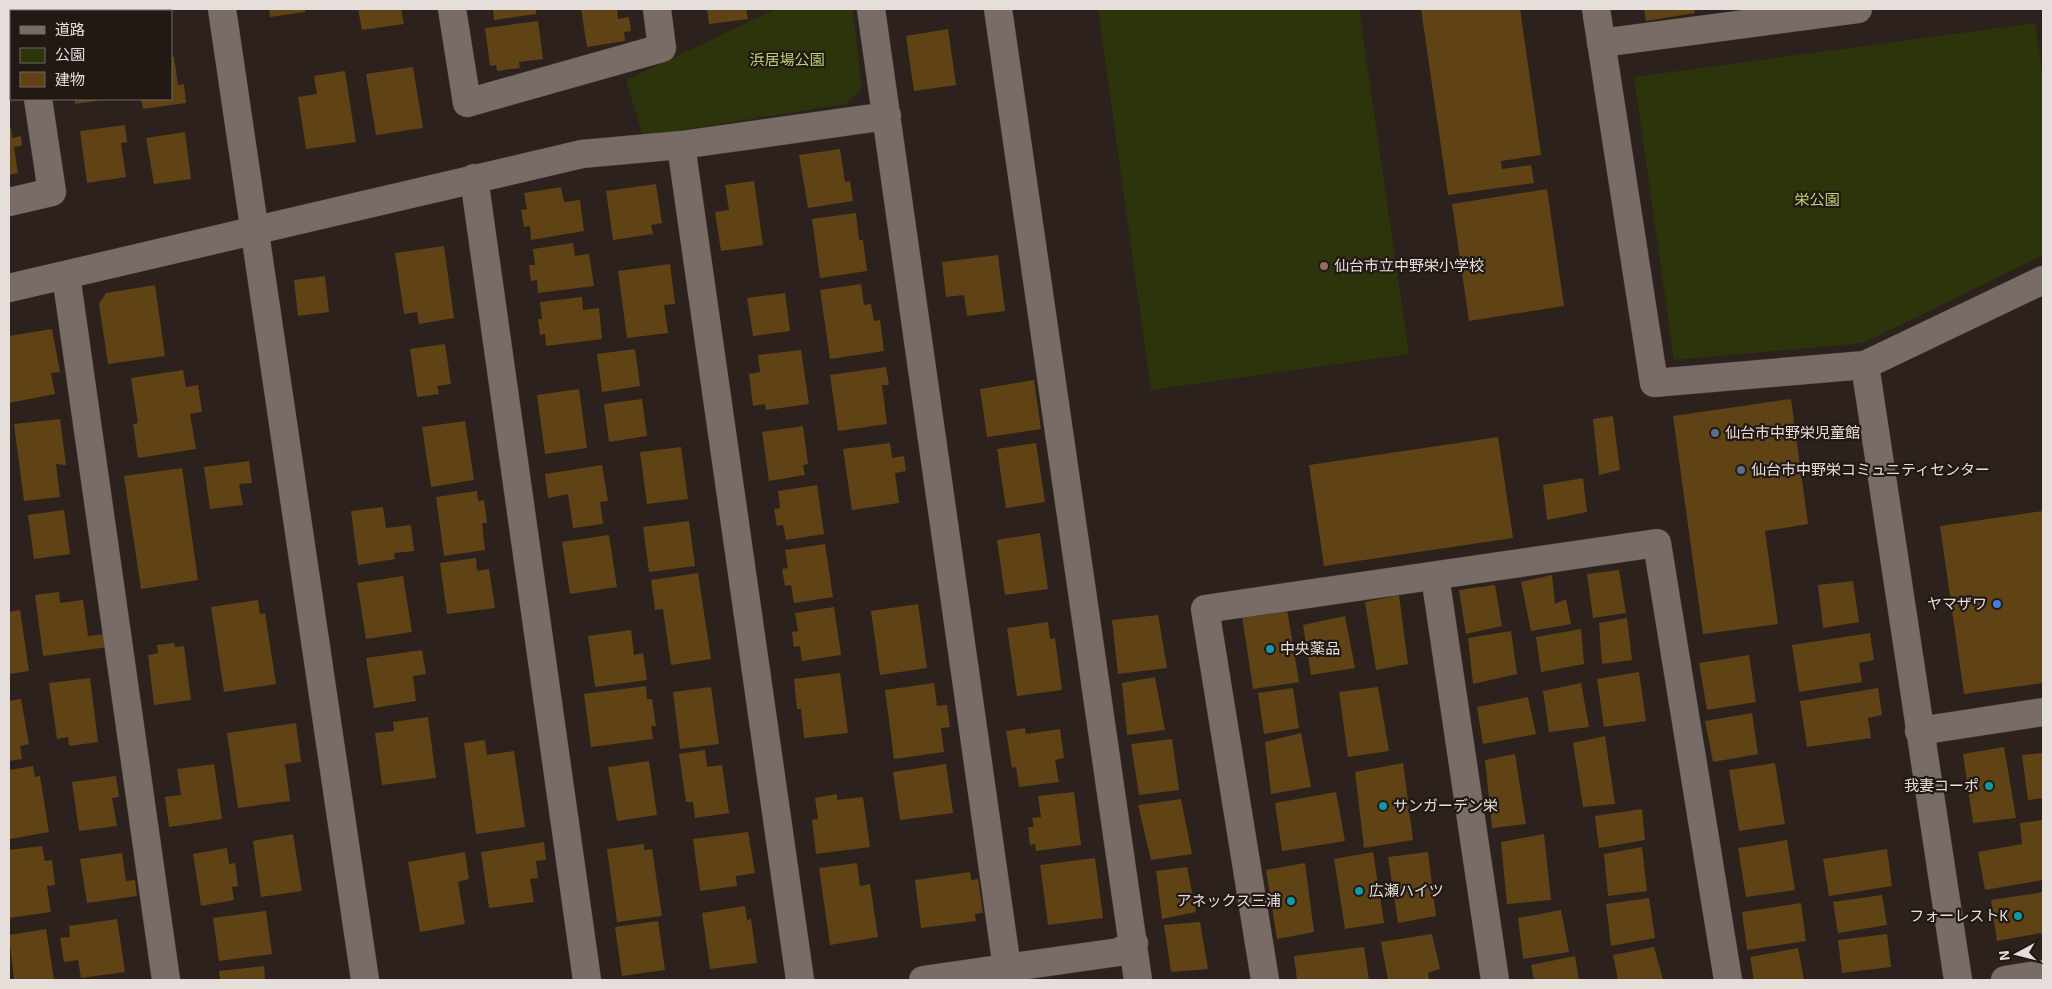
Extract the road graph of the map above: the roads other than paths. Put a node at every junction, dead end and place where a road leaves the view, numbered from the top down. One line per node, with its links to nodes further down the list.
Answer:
1 (222, 9): 14 (street)
2 (452, 9): 3 (street)
3 (657, 9)
4 (871, 9): 10 (street)
5 (998, 9): 22 (street)
6 (1596, 9): 8 (street)
7 (1843, 10): 8 (street)
8 (1601, 42): 18 (street)
9 (38, 100): 13 (street)
10 (887, 116): 11 (street); 23 (street)
11 (681, 144): 12 (street); 28 (street)
12 (474, 178): 14 (street); 27 (street)
13 (9, 202)
14 (255, 230): 15 (street); 26 (street)
15 (66, 275): 17 (street); 25 (street)
16 (2043, 280): 18 (street)
17 (9, 288)
18 (1865, 364): 21 (street)
19 (1434, 576): 31 (street); 32 (street); 33 (street)
20 (2043, 712): 21 (street)
21 (1919, 731): 34 (street)
22 (1134, 943): 23 (street); 30 (street)
23 (1007, 968): 29 (street)
24 (2043, 974): 35 (street)
25 (166, 980)
26 (365, 980)
27 (587, 980)
28 (800, 980)
29 (923, 980)
30 (1138, 980)
31 (1265, 980)
32 (1494, 980)
33 (1728, 980)
34 (1958, 980)
35 (2005, 980)

